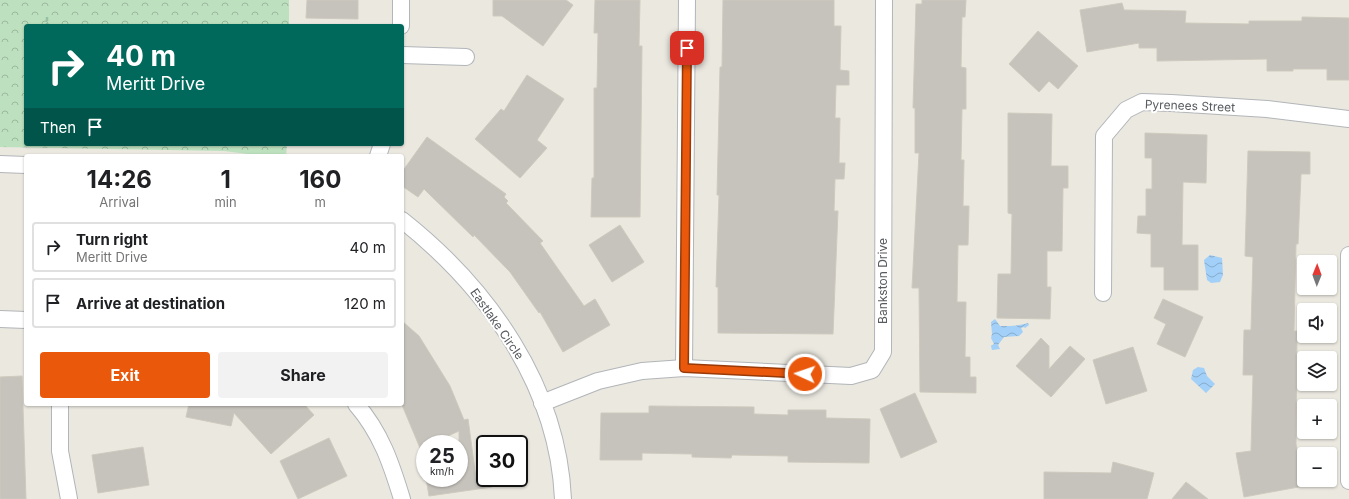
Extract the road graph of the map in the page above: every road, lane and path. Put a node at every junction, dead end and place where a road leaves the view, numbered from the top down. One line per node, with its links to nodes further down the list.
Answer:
1 (401, 0): 6 (street)
2 (688, 0): 17 (street)
3 (884, 0): 17 (street, Bankston Drive)
4 (47, 17): 5 (path)
5 (47, 24)
6 (401, 24)
7 (404, 55): 8 (street)
8 (466, 57)
9 (1349, 119): 14 (street, Pyrenees Street)
10 (0, 164): 11 (street)
11 (24, 165)
12 (404, 222): 19 (street, Eastlake Circle)
13 (1349, 255): 18 (street)
14 (1103, 293)
15 (0, 319): 16 (street)
16 (24, 320)
17 (684, 368): 19 (street, Bankston Drive)
18 (1348, 376): 22 (street)
19 (542, 403): 25 (street, Eastlake Circle)
20 (60, 406): 23 (street)
21 (357, 406): 24 (street)
22 (1349, 481)
23 (69, 499)
24 (402, 499)
25 (563, 499)

